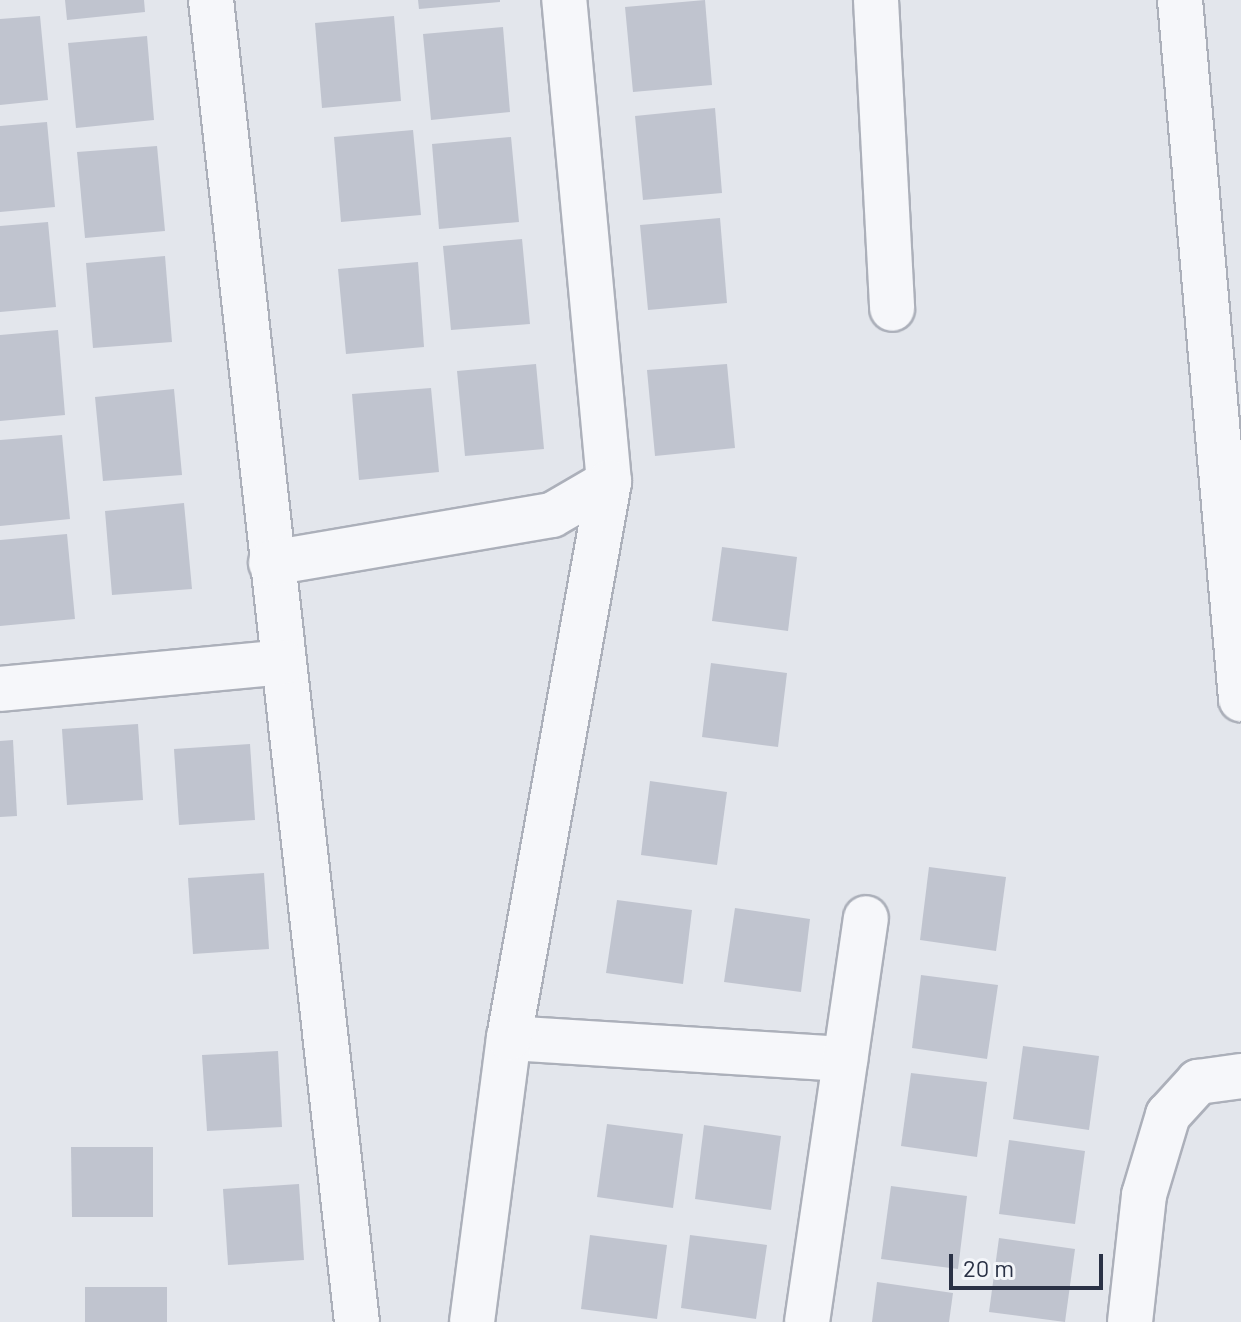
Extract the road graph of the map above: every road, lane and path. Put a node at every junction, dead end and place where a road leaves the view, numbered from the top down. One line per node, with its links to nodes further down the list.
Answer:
1 (211, 0): 7 (street)
2 (564, 0): 6 (street)
3 (876, 0): 5 (street)
4 (1180, 0): 10 (street)
5 (892, 309)
6 (609, 482): 7 (street); 12 (street)
7 (271, 563): 8 (street)
8 (283, 662): 9 (street); 15 (street)
9 (0, 689)
10 (1241, 699)
11 (866, 918): 13 (street)
12 (509, 1038): 13 (street); 16 (street)
13 (845, 1059): 17 (street)
14 (1241, 1076): 18 (street)
15 (357, 1322)
16 (472, 1322)
17 (807, 1322)
18 (1130, 1322)

